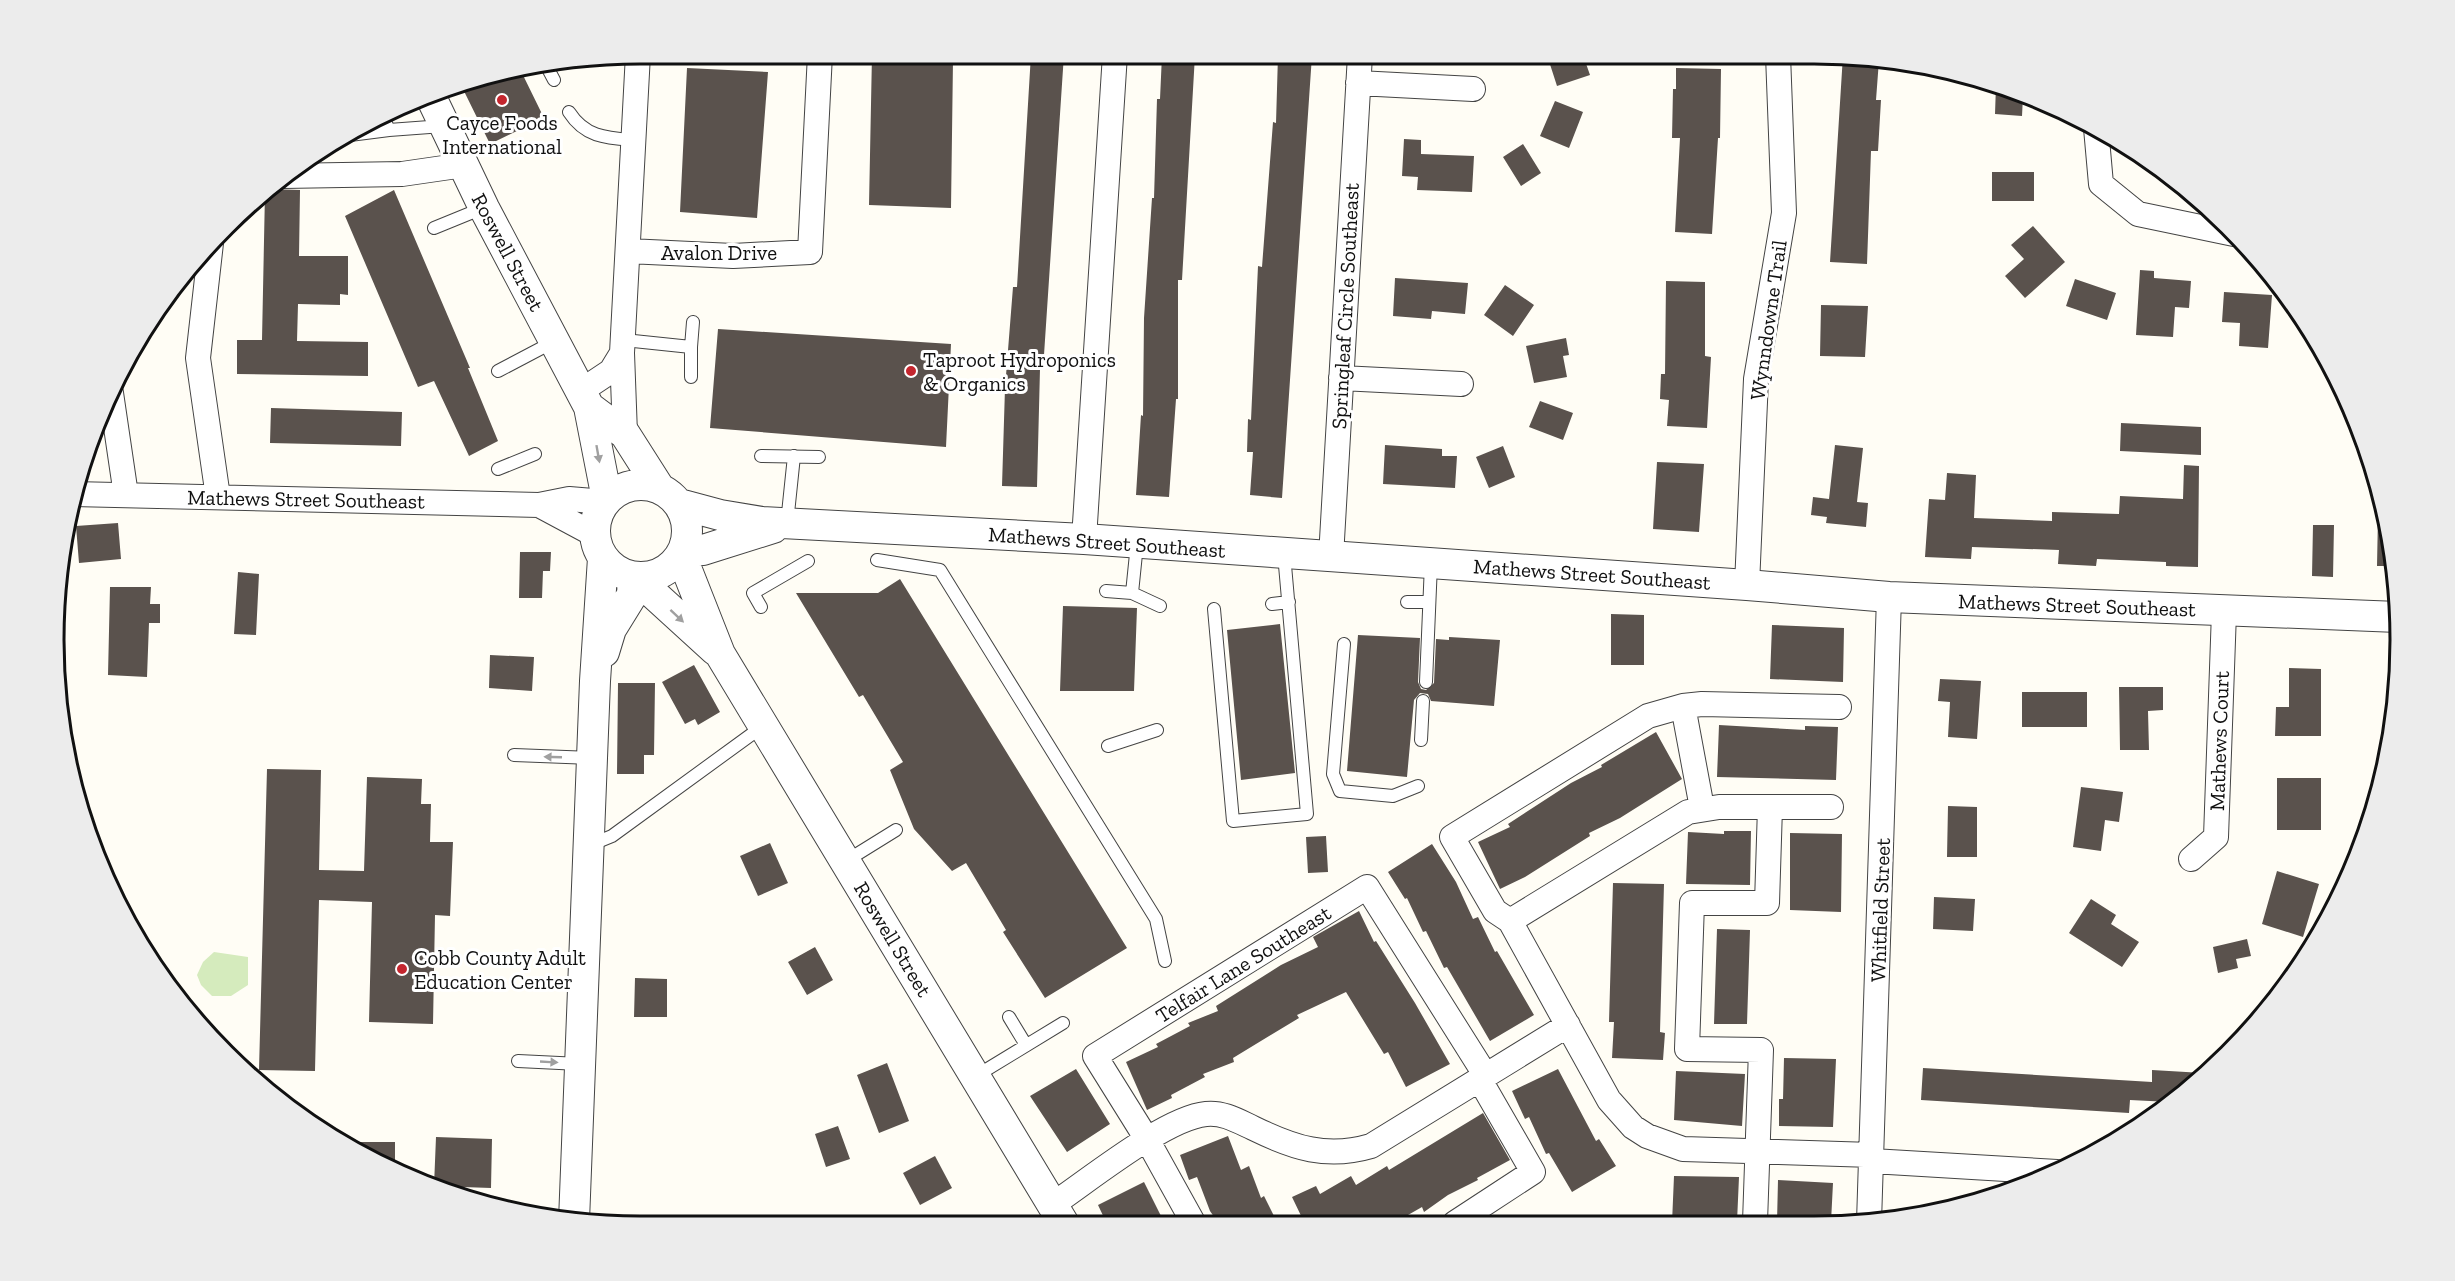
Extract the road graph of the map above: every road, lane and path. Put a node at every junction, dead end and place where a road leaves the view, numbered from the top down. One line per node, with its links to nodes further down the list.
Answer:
1 (637, 65): 17 (street)
2 (819, 65): 23 (street, Avalon Drive)
3 (1114, 65): 48 (street)
4 (1359, 65): 8 (street, Springleaf Circle Southeast)
5 (1778, 65): 58 (street, Wynndowne Trail)
6 (555, 71): 7 (lane)
7 (550, 72)
8 (1358, 83): 9 (street); 31 (street, Springleaf Circle Southeast)
9 (1473, 89)
10 (434, 103): 13 (street, Roswell Street)
11 (569, 112): 17 (lane)
12 (386, 124): 14 (lane)
13 (444, 126): 14 (lane); 18 (street, Roswell Street)
14 (389, 130): 15 (lane)
15 (370, 132)
16 (2097, 139): 22 (street)
17 (633, 140): 23 (street)
18 (464, 165): 19 (street); 20 (street, Roswell Street)
19 (301, 176)
20 (484, 208): 21 (lane); 26 (street, Roswell Street)
21 (434, 228)
22 (2220, 231)
23 (628, 251): 27 (street)
24 (209, 259): 44 (street)
25 (693, 322): 28 (lane)
26 (555, 341): 29 (lane); 33 (street, Roswell Street)
27 (623, 347): 28 (lane); 33 (street); 35 (street)
28 (691, 347): 30 (lane)
29 (498, 371)
30 (691, 377)
31 (1341, 378): 32 (street); 53 (street, Springleaf Circle Southeast)
32 (1461, 384)
33 (585, 399): 35 (street, Roswell Street); 45 (street, Roswell Street, one-way to 45)
34 (113, 409): 42 (street)
35 (625, 434): 43 (street, Roswell Street)
36 (535, 454): 40 (lane)
37 (761, 456): 38 (lane)
38 (794, 456): 39 (lane); 47 (lane)
39 (819, 457)
40 (498, 469)
41 (83, 494): 42 (street, Mathews Street Southeast)
42 (126, 495): 44 (street, Mathews Street Southeast)
43 (670, 496): 45 (street); 47 (street, Mathews Street Southeast); 51 (street)
44 (218, 497): 46 (street, Mathews Street Southeast)
45 (606, 501): 46 (street, Mathews Street Southeast); 50 (street)
46 (539, 505): 50 (street, Mathews Street Southeast)
47 (787, 524): 48 (street, Mathews Street Southeast); 51 (street, Mathews Street Southeast)
48 (1084, 539): 49 (street, Mathews Street Southeast)
49 (1137, 544): 52 (street, Mathews Street Southeast); 60 (lane)
50 (599, 546): 57 (street); 73 (street)
51 (682, 553): 57 (street); 72 (street, Roswell Street)
52 (1284, 554): 53 (street, Mathews Street Southeast); 62 (lane)
53 (1331, 557): 56 (street, Mathews Street Southeast)
54 (877, 560): 93 (lane)
55 (808, 561): 67 (lane)
56 (1431, 564): 58 (street, Mathews Street Southeast); 64 (lane)
57 (634, 577): 72 (street, Roswell Street, one-way to 72); 73 (street)
58 (1747, 585): 61 (street, Mathews Street Southeast)
59 (1106, 591): 60 (lane)
60 (1131, 593): 66 (lane)
61 (1889, 597): 69 (street, Mathews Street Southeast); 104 (street, Whitfield Street)
62 (1289, 602): 65 (lane); 68 (lane)
63 (1407, 602): 64 (lane)
64 (1429, 602): 74 (lane)
65 (1272, 604)
66 (1160, 606)
67 (762, 607)
68 (1214, 609)
69 (2224, 612): 70 (street, Mathews Street Southeast); 90 (street, Mathews Court)
70 (2389, 617)
71 (1344, 644): 84 (lane)
72 (720, 654): 78 (street, Roswell Street)
73 (595, 681): 83 (street)
74 (1425, 682)
75 (1423, 701): 80 (lane)
76 (1683, 706): 77 (street); 87 (street); 92 (street)
77 (1839, 707)
78 (764, 726): 89 (lane); 91 (street, Roswell Street)
79 (1157, 730): 81 (lane)
80 (1421, 740)
81 (1108, 746)
82 (514, 755): 83 (lane, one-way to 82)
83 (592, 758): 89 (street)
84 (1418, 786)
85 (1770, 807): 86 (street); 87 (street); 103 (street)
86 (1831, 807)
87 (1702, 808): 92 (street)
88 (896, 830): 91 (lane)
89 (589, 846): 99 (street)
90 (2192, 859)
91 (846, 861): 100 (street, Roswell Street)
92 (1510, 921): 96 (street)
93 (1166, 961)
94 (1009, 1017): 97 (lane)
95 (1063, 1023): 97 (lane)
96 (1568, 1025): 101 (street); 103 (street)
97 (1026, 1046): 100 (lane)
98 (518, 1061): 99 (lane, one-way to 99)
99 (580, 1064): 106 (street)
100 (975, 1077): 108 (street, Roswell Street)
101 (1483, 1078): 102 (street); 102 (street, Telfair Lane Southeast); 110 (street, Telfair Lane Southeast)
102 (1148, 1141): 108 (street); 109 (street, Telfair Lane Southeast)
103 (1758, 1151): 104 (street); 111 (street)
104 (1872, 1158): 105 (street); 107 (street, Whitfield Street)
105 (2038, 1171)
106 (574, 1213)
107 (1869, 1214)
108 (1058, 1215)
109 (1190, 1216)
110 (1466, 1216)
111 (1755, 1216)

